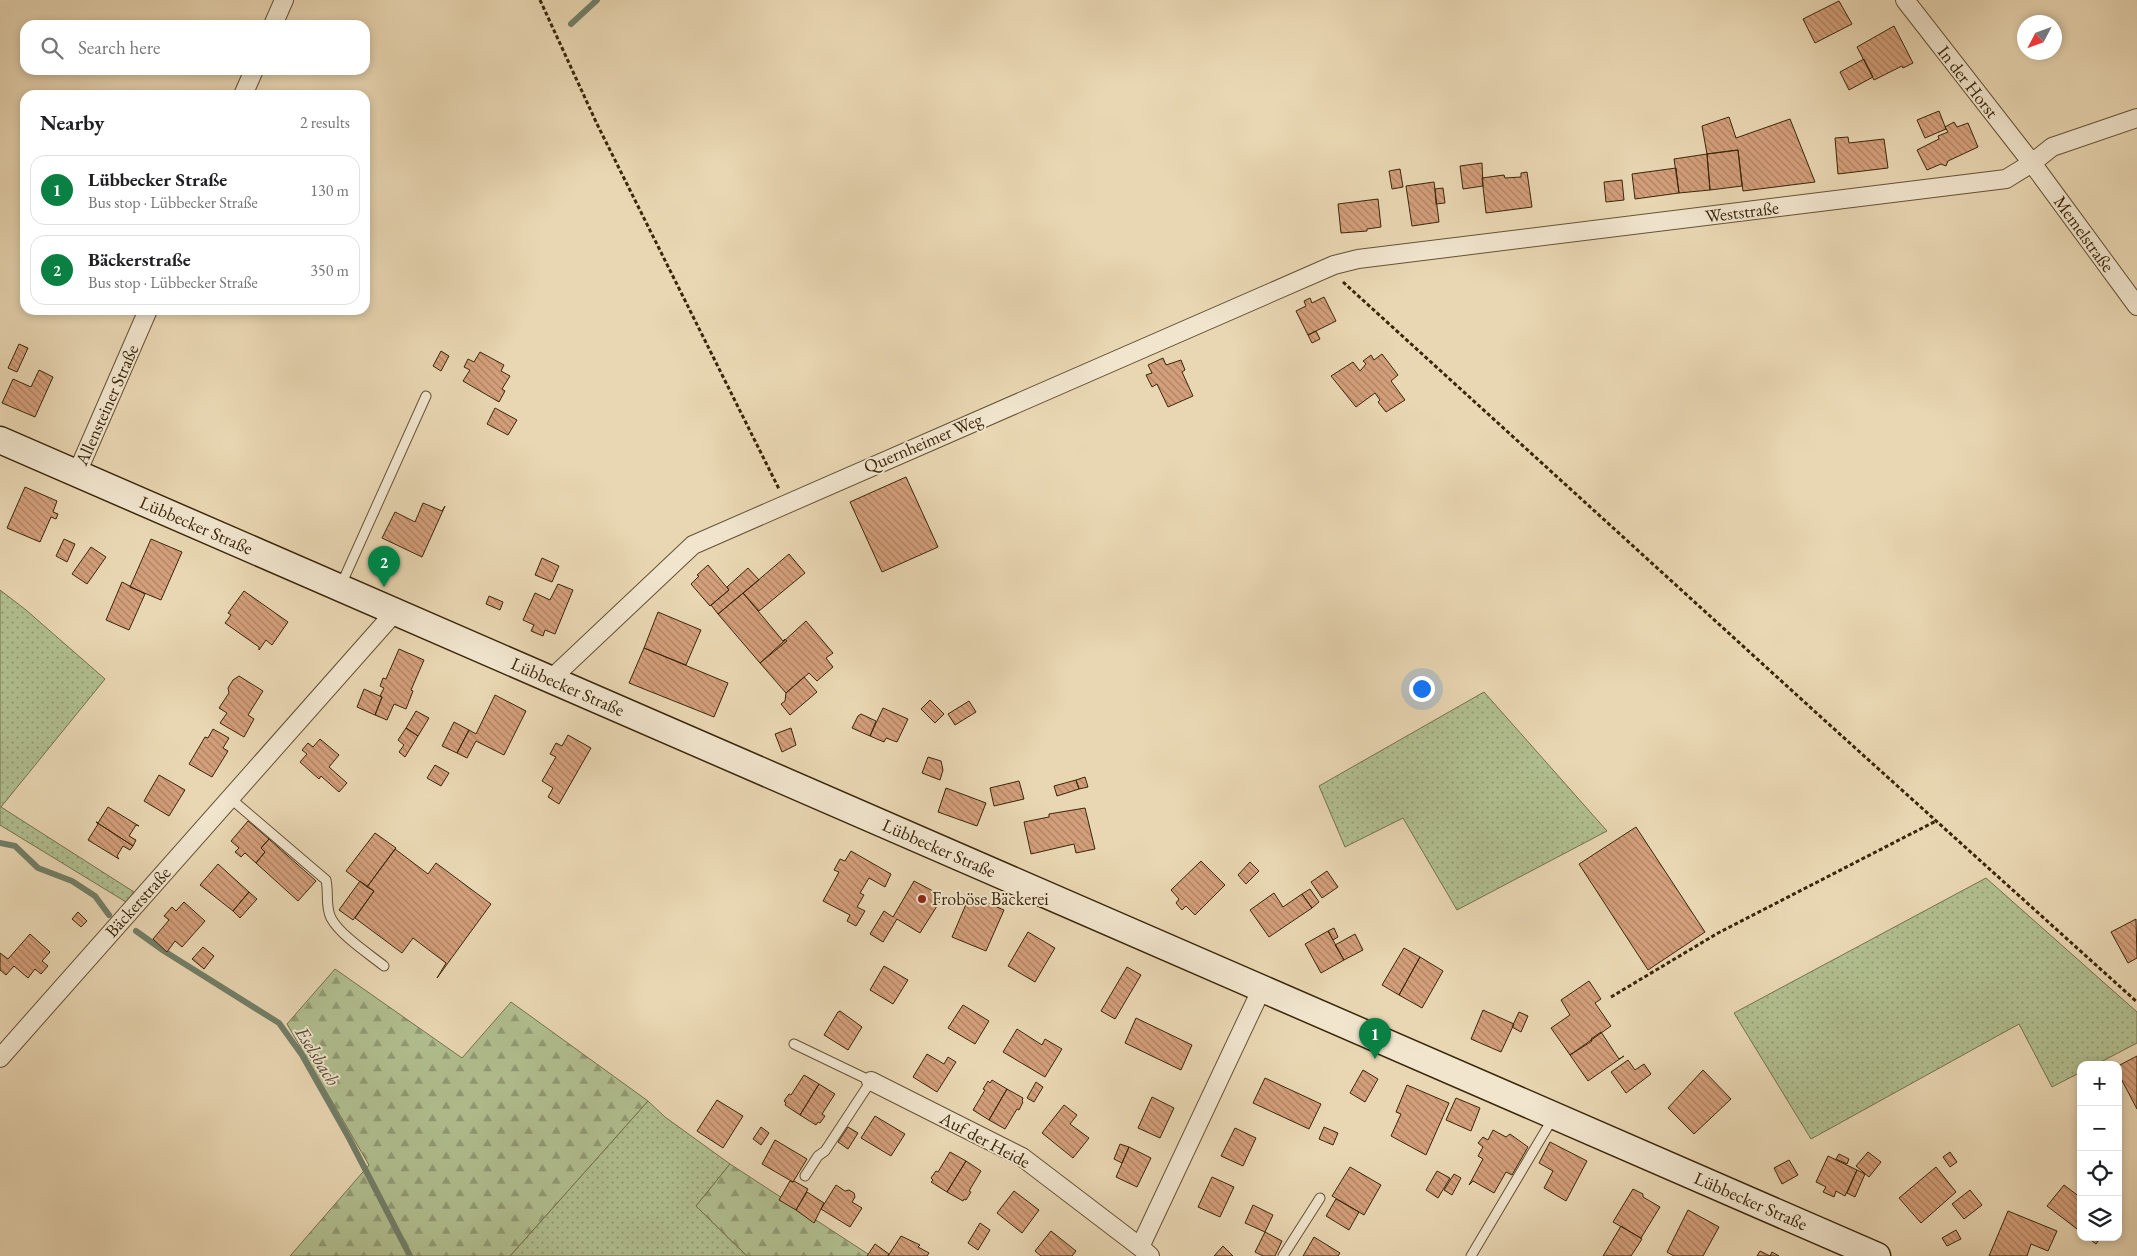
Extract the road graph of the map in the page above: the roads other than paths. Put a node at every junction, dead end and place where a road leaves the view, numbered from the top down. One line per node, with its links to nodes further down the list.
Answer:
1 (284, 0): 3 (street)
2 (1905, 0): 7 (street, In der Horst)
3 (275, 20)
4 (252, 75): 5 (street)
5 (244, 90)
6 (2137, 118): 7 (street, Weststraße)
7 (2032, 163): 8 (street, Weststraße); 9 (street, Memelstraße)
8 (1334, 265): 16 (street, Quernheimer Weg)
9 (2137, 306)
10 (146, 315): 13 (street, Allensteiner Straße)
11 (426, 396): 14 (lane)
12 (0, 440): 13 (main road, Lübbecker Straße)
13 (77, 474): 14 (main road, Lübbecker Straße)
14 (340, 588): 15 (main road, Lübbecker Straße)
15 (395, 612): 16 (main road, Lübbecker Straße); 17 (street, Bäckerstraße)
16 (551, 679): 19 (main road, Lübbecker Straße)
17 (230, 798): 18 (lane); 21 (street, Bäckerstraße)
18 (384, 966)
19 (1262, 988): 23 (main road, Lübbecker Straße); 26 (street, Auf der Heide)
20 (794, 1044): 22 (lane)
21 (0, 1058)
22 (871, 1081): 24 (lane); 26 (street, Auf der Heide)
23 (1555, 1116): 28 (lane); 29 (main road, Lübbecker Straße)
24 (805, 1176)
25 (1320, 1198): 27 (lane)
26 (1145, 1251)
27 (1283, 1256)
28 (1471, 1256)
29 (1878, 1256)

